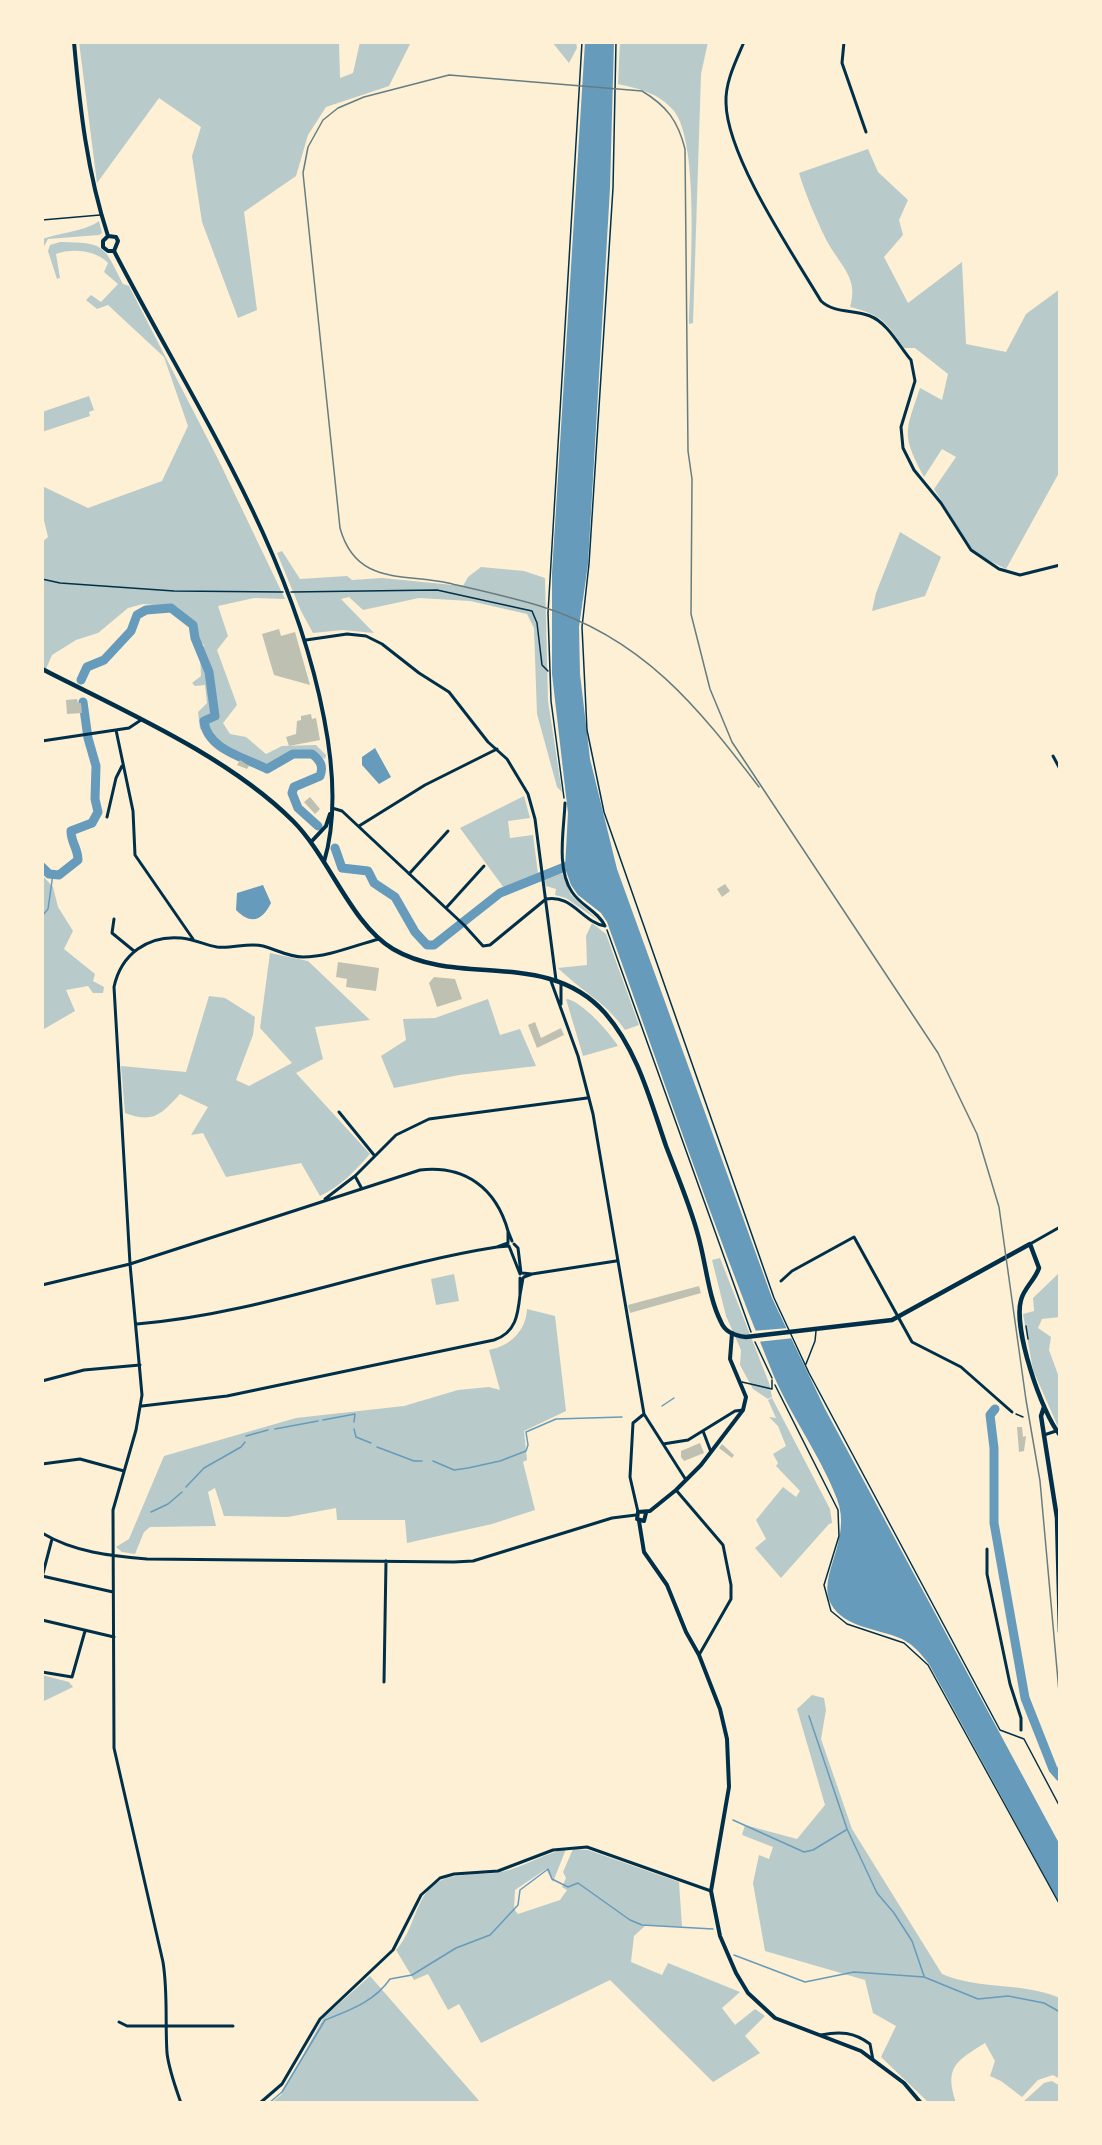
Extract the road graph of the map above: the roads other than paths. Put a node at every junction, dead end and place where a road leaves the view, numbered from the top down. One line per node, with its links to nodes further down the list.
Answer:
1 (74, 42): 6 (street)
2 (616, 42): 56 (lane)
3 (744, 42): 10 (street)
4 (844, 42): 5 (street)
5 (866, 132)
6 (101, 214): 7 (lane); 8 (street)
7 (42, 220)
8 (108, 236): 9 (street); 9 (street)
9 (114, 250): 11 (street)
10 (1060, 565)
11 (306, 640): 16 (street); 21 (street)
12 (42, 669): 13 (main road)
13 (141, 720): 14 (street); 25 (main road)
14 (116, 730): 15 (street); 18 (street)
15 (42, 741)
16 (497, 749): 23 (street); 29 (street)
17 (1053, 756): 19 (street)
18 (123, 764): 22 (street); 33 (street)
19 (1060, 768)
20 (565, 803): 29 (street)
21 (332, 808): 23 (street); 25 (street); 26 (street)
22 (107, 817)
23 (359, 826): 28 (street)
24 (448, 831): 28 (street)
25 (311, 842): 26 (main road)
26 (324, 862): 32 (main road)
27 (484, 866): 30 (street)
28 (409, 874): 30 (street)
29 (546, 899): 30 (street); 35 (street)
30 (446, 908)
31 (114, 919): 34 (street)
32 (379, 939): 33 (street); 35 (main road)
33 (194, 940): 34 (street)
34 (134, 951): 47 (street)
35 (556, 980): 36 (street); 36 (street); 54 (main road)
36 (561, 1006): 37 (street)
37 (587, 1098): 39 (street); 46 (street)
38 (339, 1112): 39 (street)
39 (375, 1155): 40 (street)
40 (355, 1176): 41 (street); 42 (street)
41 (362, 1189): 42 (street); 44 (street)
42 (322, 1201): 47 (street)
43 (1060, 1227): 45 (street)
44 (510, 1243): 48 (street); 48 (street); 52 (street)
45 (1030, 1244): 51 (main road); 61 (main road)
46 (616, 1261): 48 (street); 64 (street)
47 (130, 1264): 50 (street); 52 (street)
48 (521, 1275): 60 (street)
49 (781, 1281): 51 (street)
50 (42, 1285)
51 (898, 1318): 53 (main road); 63 (street)
52 (137, 1324): 55 (street)
53 (816, 1329): 54 (main road); 56 (lane)
54 (732, 1333): 59 (street)
55 (140, 1365): 58 (street); 60 (street)
56 (806, 1365): 95 (lane)
57 (772, 1380): 59 (lane)
58 (42, 1381)
59 (740, 1382): 62 (street)
60 (141, 1406): 71 (street)
61 (1044, 1407): 66 (main road); 67 (main road)
62 (744, 1410): 65 (street); 69 (street)
63 (1012, 1412)
64 (644, 1414): 68 (street); 75 (street)
65 (703, 1431): 68 (street); 69 (street)
66 (1058, 1433): 67 (street)
67 (1044, 1436): 84 (main road)
68 (663, 1444): 72 (street)
69 (711, 1452): 72 (street)
70 (42, 1464): 71 (street)
71 (124, 1471): 82 (street)
72 (686, 1480): 73 (street)
73 (676, 1490): 74 (street); 91 (street)
74 (646, 1513): 75 (street); 76 (street)
75 (637, 1514): 77 (street); 83 (street)
76 (646, 1520): 77 (street); 79 (street)
77 (639, 1521): 79 (street)
78 (42, 1533): 80 (street)
79 (643, 1533): 91 (street)
80 (52, 1539): 82 (street); 85 (street)
81 (987, 1549): 94 (street)
82 (112, 1556): 83 (street); 86 (street)
83 (386, 1561): 93 (street)
84 (1059, 1572): 89 (main road)
85 (42, 1577): 86 (street)
86 (113, 1592): 90 (street)
87 (42, 1620): 88 (street)
88 (85, 1631): 90 (street); 92 (street)
89 (1060, 1632)
90 (114, 1637): 98 (street)
91 (699, 1655): 96 (street)
92 (42, 1672)
93 (384, 1682)
94 (1021, 1730)
95 (1060, 1807)
96 (711, 1891): 100 (street); 103 (street)
97 (119, 2022): 98 (street)
98 (168, 2026): 99 (street); 102 (street)
99 (233, 2026)
100 (821, 2035): 101 (street); 101 (street)
101 (873, 2060): 104 (street)
102 (181, 2103)
103 (260, 2103)
104 (921, 2103)

